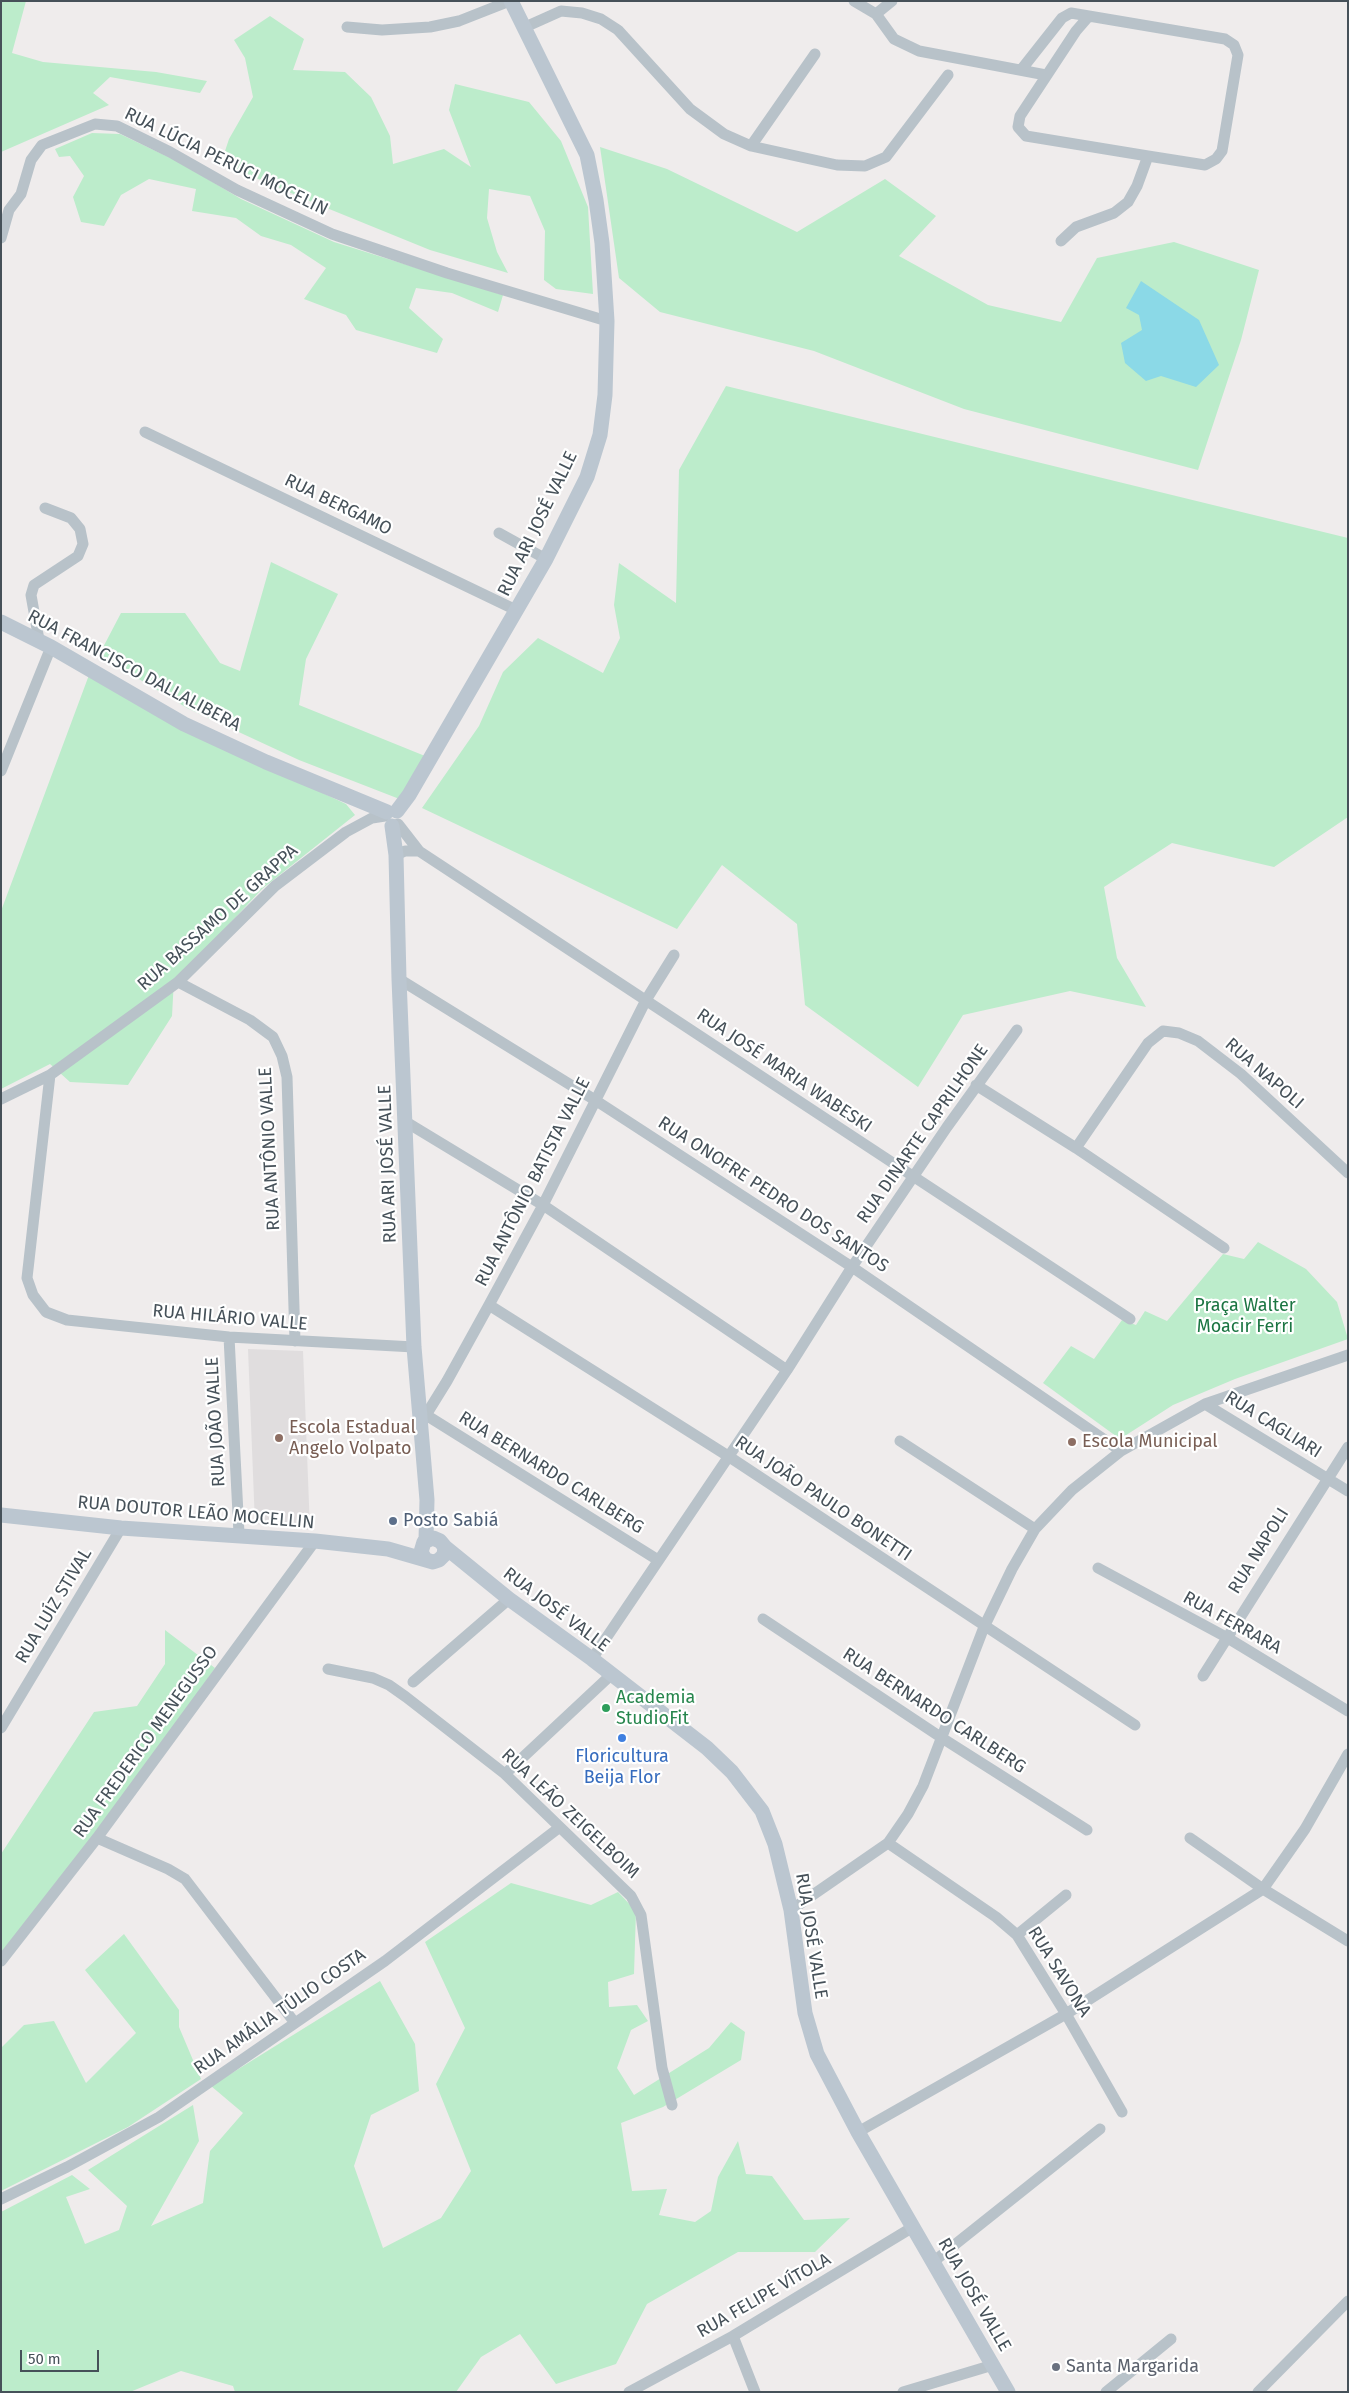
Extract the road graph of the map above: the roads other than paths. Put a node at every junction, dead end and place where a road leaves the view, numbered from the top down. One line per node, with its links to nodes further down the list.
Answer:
1 (510, 1): 6 (street); 7 (street, RUA ARI JOSÉ VALLE)
2 (854, 1): 4 (street)
3 (892, 1): 4 (street)
4 (876, 14): 9 (street)
5 (1089, 16): 9 (street); 11 (street); 13 (street)
6 (348, 28)
7 (523, 28): 12 (street); 16 (street, RUA ARI JOSÉ VALLE)
8 (815, 54): 12 (street)
9 (1021, 70): 11 (street)
10 (948, 75): 12 (street)
11 (1046, 75): 13 (street)
12 (751, 146)
13 (1148, 156): 15 (street)
14 (1, 238): 16 (street, RUA LÚCIA PERUCI MOCELIN)
15 (1061, 241)
16 (607, 321): 20 (street, RUA ARI JOSÉ VALLE)
17 (145, 432): 21 (street, RUA BERGAMO)
18 (45, 508): 23 (street)
19 (499, 533): 20 (street)
20 (546, 559): 21 (street, RUA ARI JOSÉ VALLE)
21 (516, 610): 25 (street, RUA ARI JOSÉ VALLE)
22 (1, 622): 23 (street, RUA FRANCISCO DALLALIBERA)
23 (45, 643): 24 (street); 25 (street, RUA FRANCISCO DALLALIBERA)
24 (1, 771)
25 (386, 816): 26 (street, RUA JOSÉ MARIA WABESKI); 27 (street, RUA ARI JOSÉ VALLE); 30 (street, RUA BASSAMO DE GRAPPA)
26 (419, 851): 27 (street); 31 (street, RUA JOSÉ MARIA WABESKI)
27 (396, 855): 29 (street, RUA ARI JOSÉ VALLE)
28 (674, 955): 31 (street, RUA ANTÔNIO BATISTA VALLE)
29 (398, 979): 36 (street, RUA ONOFRE PEDRO DOS SANTOS); 37 (street, RUA ARI JOSÉ VALLE)
30 (178, 982): 33 (street, RUA BASSAMO DE GRAPPA); 47 (street, RUA ANTÔNIO VALLE)
31 (646, 1000): 36 (street, RUA ANTÔNIO BATISTA VALLE); 40 (street, RUA JOSÉ MARIA WABESKI)
32 (1017, 1030): 34 (street, RUA DINARTE CAPRILHONE)
33 (50, 1075): 35 (street, RUA BASSAMO DE GRAPPA); 46 (street, RUA HILÁRIO VALLE)
34 (976, 1085): 38 (street); 40 (street, RUA DINARTE CAPRILHONE)
35 (1, 1099)
36 (595, 1100): 41 (street, RUA ANTÔNIO BATISTA VALLE); 43 (street, RUA ONOFRE PEDRO DOS SANTOS)
37 (406, 1122): 41 (street); 48 (street, RUA ARI JOSÉ VALLE)
38 (1076, 1148): 39 (street, RUA NAPOLI); 42 (street)
39 (1348, 1173)
40 (913, 1178): 43 (street, RUA DINARTE CAPRILHONE); 45 (street, RUA JOSÉ MARIA WABESKI)
41 (543, 1204): 44 (street, RUA ANTÔNIO BATISTA VALLE); 50 (street)
42 (1224, 1248)
43 (852, 1267): 50 (street, RUA DINARTE CAPRILHONE); 55 (street, RUA ONOFRE PEDRO DOS SANTOS)
44 (489, 1305): 52 (street, RUA ANTÔNIO BATISTA VALLE); 56 (street, RUA JOÃO PAULO BONETTI)
45 (1130, 1319)
46 (229, 1337): 47 (street, RUA HILÁRIO VALLE); 62 (street, RUA JOÃO VALLE)
47 (295, 1341): 48 (street, RUA HILÁRIO VALLE)
48 (414, 1347): 52 (street, RUA ARI JOSÉ VALLE)
49 (1348, 1355): 51 (street)
50 (787, 1370): 56 (street, RUA DINARTE CAPRILHONE)
51 (1206, 1404): 55 (street); 57 (street, RUA CAGLIARI)
52 (423, 1419): 64 (street, RUA ARI JOSÉ VALLE); 65 (street, RUA BERNARDO CARLBERG)
53 (900, 1441): 61 (street)
54 (1348, 1447): 57 (street, RUA NAPOLI)
55 (1121, 1451): 61 (street)
56 (728, 1456): 65 (street, RUA DINARTE CAPRILHONE); 69 (street, RUA JOÃO PAULO BONETTI)
57 (1326, 1478): 58 (street, RUA CAGLIARI); 70 (street, RUA NAPOLI)
58 (1348, 1491)
59 (1, 1515): 60 (street, RUA DOUTOR LEÃO MOCELLIN)
60 (121, 1528): 62 (street, RUA DOUTOR LEÃO MOCELLIN); 78 (street, RUA LUÍZ STIVAL)
61 (1035, 1529): 69 (street)
62 (239, 1534): 63 (street, RUA DOUTOR LEÃO MOCELLIN)
63 (315, 1541): 64 (street, RUA DOUTOR LEÃO MOCELLIN); 84 (street, RUA FREDERICO MENEGUSSO)
64 (432, 1548): 67 (street, RUA JOSÉ VALLE)
65 (658, 1560): 71 (street, RUA DINARTE CAPRILHONE)
66 (1098, 1568): 70 (street, RUA FERRARA)
67 (509, 1599): 71 (street, RUA JOSÉ VALLE); 75 (street)
68 (763, 1619): 79 (street, RUA BERNARDO CARLBERG)
69 (984, 1627): 77 (street, RUA JOÃO PAULO BONETTI); 79 (street)
70 (1226, 1637): 74 (street, RUA NAPOLI); 76 (street, RUA FERRARA)
71 (592, 1660): 73 (street, RUA JOSÉ VALLE)
72 (328, 1670): 81 (street, RUA LEÃO ZEIGELBOIM)
73 (612, 1674): 81 (street); 89 (street, RUA JOSÉ VALLE)
74 (1203, 1676)
75 (413, 1682)
76 (1348, 1711)
77 (1135, 1725)
78 (1, 1728)
79 (942, 1738): 83 (street, RUA BERNARDO CARLBERG); 86 (street)
80 (1348, 1754): 87 (street)
81 (505, 1774): 82 (street, RUA LEÃO ZEIGELBOIM)
82 (560, 1827): 94 (street, RUA AMÁLIA TÚLIO COSTA); 95 (street, RUA LEÃO ZEIGELBOIM)
83 (1088, 1830)
84 (96, 1838): 92 (street, RUA FREDERICO MENEGUSSO); 94 (street)
85 (1190, 1838): 87 (street)
86 (888, 1844): 89 (street); 90 (street, RUA SAVONA)
87 (1263, 1889): 91 (street); 93 (street)
88 (1066, 1895): 90 (street)
89 (791, 1910): 98 (street, RUA JOSÉ VALLE)
90 (1016, 1935): 93 (street, RUA SAVONA)
91 (1348, 1941)
92 (1, 1961)
93 (1066, 2014): 96 (street, RUA SAVONA); 98 (street)
94 (295, 2023): 99 (street, RUA AMÁLIA TÚLIO COSTA)
95 (672, 2105)
96 (1122, 2112)
97 (1100, 2129): 101 (street)
98 (858, 2132): 100 (street, RUA JOSÉ VALLE)
99 (1, 2199)
100 (913, 2227): 101 (street, RUA JOSÉ VALLE); 103 (street, RUA FELIPE VÍTOLA)
101 (933, 2262): 105 (street, RUA JOSÉ VALLE)
102 (1348, 2301): 111 (street)
103 (733, 2336): 106 (street, RUA FELIPE VÍTOLA); 107 (street)
104 (1171, 2340): 110 (street)
105 (993, 2366): 108 (street); 109 (street, RUA JOSÉ VALLE)
106 (630, 2392)
107 (755, 2392)
108 (903, 2392)
109 (1008, 2392)
110 (1106, 2392)
111 (1258, 2392)

